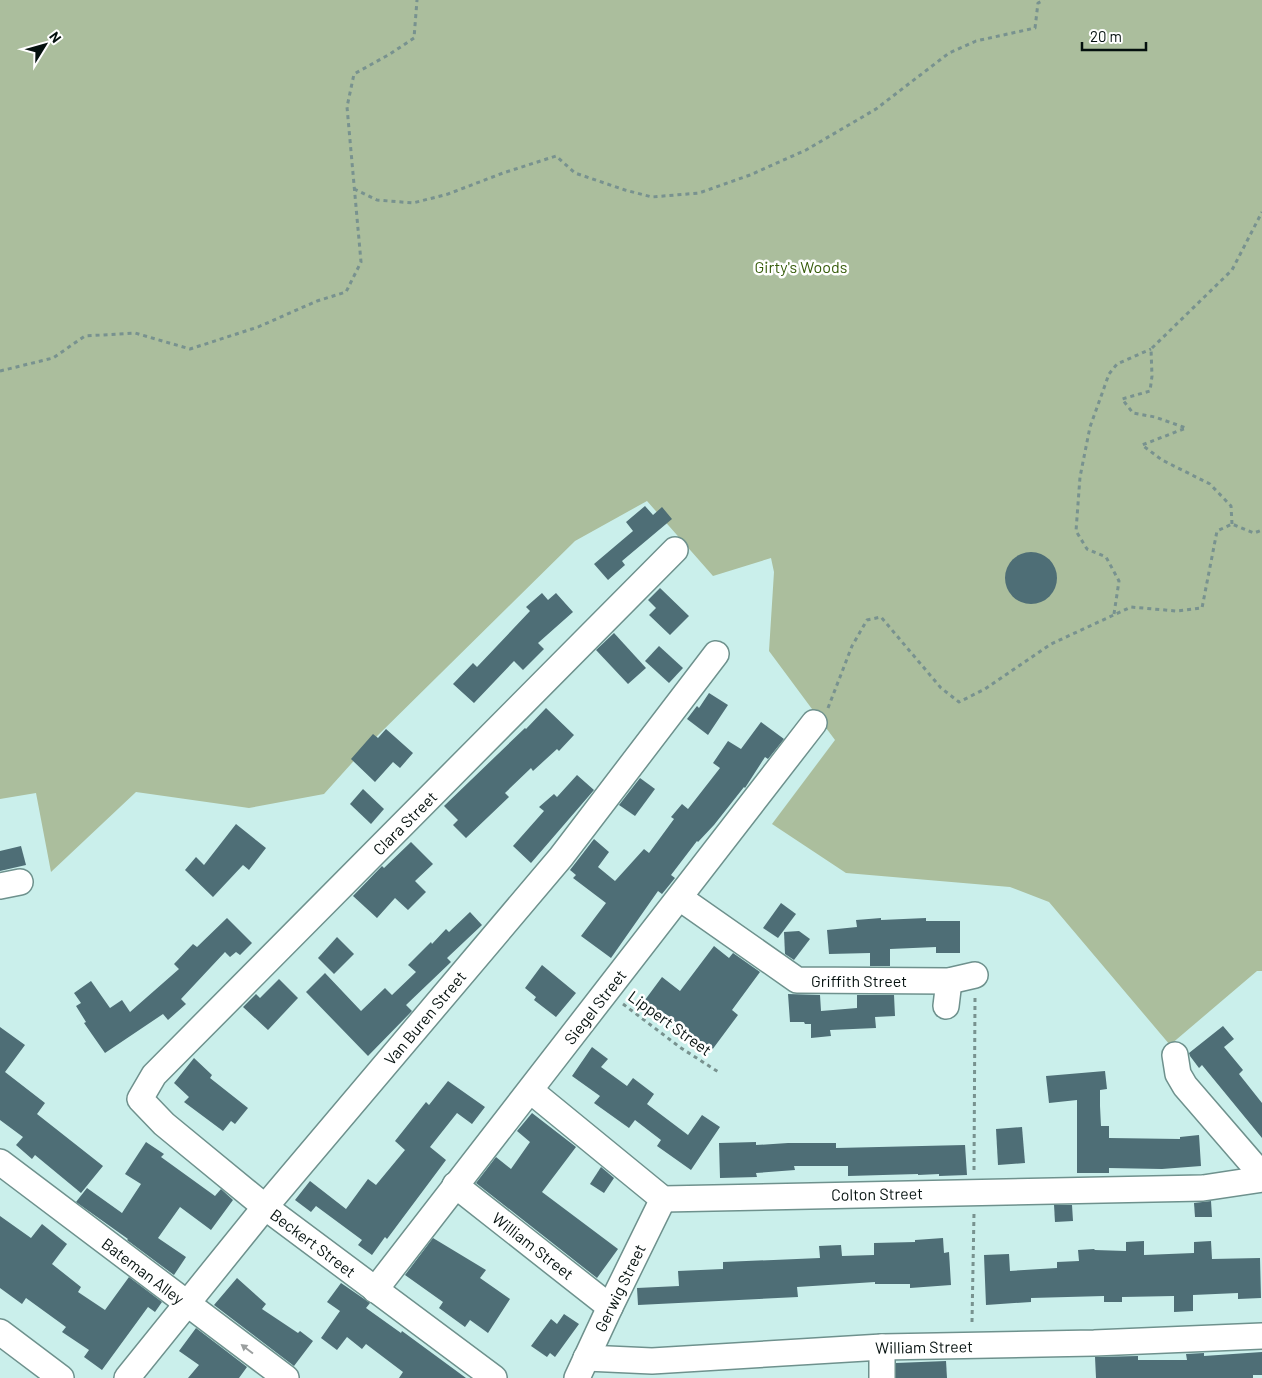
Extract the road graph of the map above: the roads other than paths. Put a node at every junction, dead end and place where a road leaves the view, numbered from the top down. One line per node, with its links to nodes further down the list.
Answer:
1 (675, 550): 10 (street, Clara Street)
2 (716, 654): 15 (street, Van Buren Street)
3 (814, 723): 4 (street, Siegel Street)
4 (680, 898): 6 (street, Griffith Street); 9 (street, Siegel Street)
5 (975, 975): 6 (street, Griffith Street)
6 (949, 981): 7 (street)
7 (946, 1006)
8 (1175, 1055): 12 (street)
9 (531, 1091): 13 (street, Siegel Street); 14 (street)
10 (140, 1099): 15 (street, Beckert Street)
11 (0, 1162): 17 (street, Bateman Alley)
12 (1262, 1177): 14 (street, Colton Street)
13 (455, 1185): 16 (street, Siegel Street); 18 (street, William Street)
14 (664, 1199): 18 (street, Gerwig Street)
15 (265, 1207): 16 (street, Beckert Street); 17 (street, Van Buren Street)
16 (375, 1290): 26 (street, Beckert Street)
17 (186, 1303): 24 (street, Van Buren Street); 25 (street, Bateman Alley, one-way to 17)
18 (610, 1307): 22 (street, Gerwig Street)
19 (0, 1332): 23 (street)
20 (1262, 1336): 21 (street, William Street)
21 (882, 1347): 22 (street, William Street); 27 (street)
22 (582, 1368)
23 (61, 1378)
24 (127, 1378)
25 (286, 1378)
26 (494, 1378)
27 (882, 1378)

